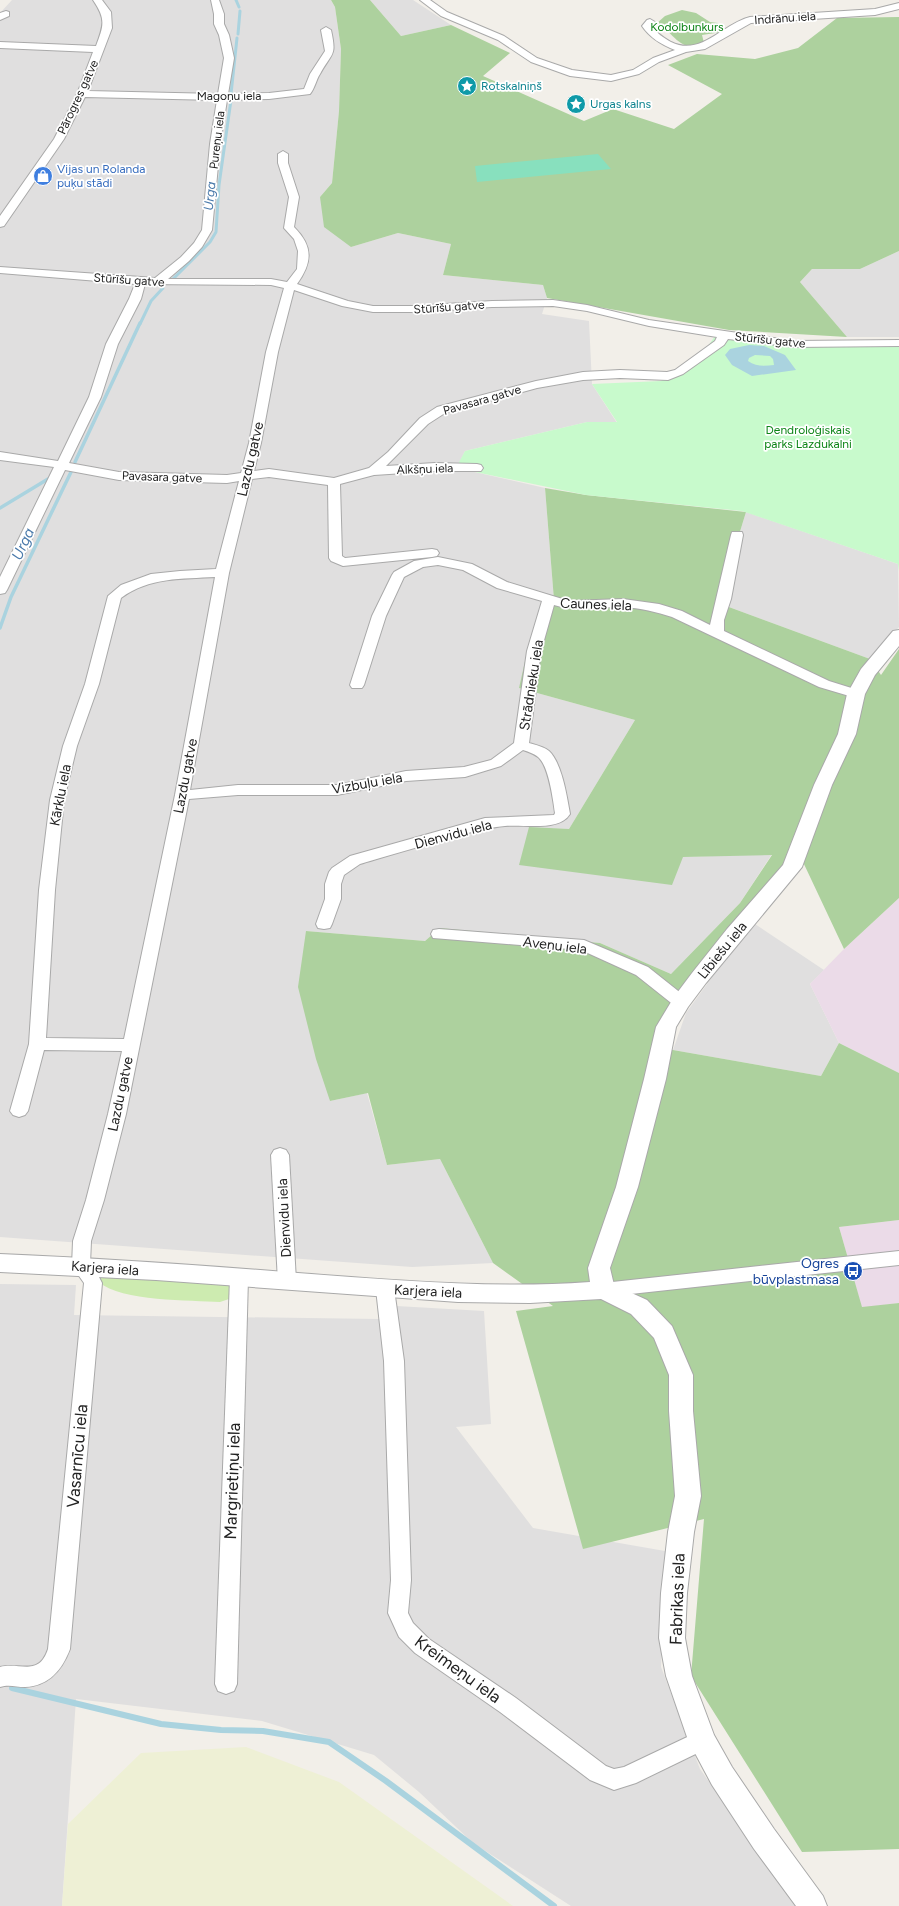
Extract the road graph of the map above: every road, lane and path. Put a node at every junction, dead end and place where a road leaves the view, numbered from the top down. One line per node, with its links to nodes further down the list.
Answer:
1 (97, 0): 9 (street, Pārogres gatve)
2 (424, 0): 11 (street, Indrānu iela)
3 (222, 4): 5 (street); 5 (street, Pureņu iela)
4 (899, 6): 10 (street, Indrānu iela)
5 (219, 14): 14 (street, Pureņu iela)
6 (650, 22): 10 (street)
7 (326, 30): 14 (street, Magoņu iela)
8 (2, 48): 9 (street)
9 (100, 49): 13 (street, Pārogres gatve)
10 (684, 50): 11 (street, Indrānu iela)
11 (612, 78): 12 (street)
12 (617, 88)
13 (82, 94): 14 (street, Magoņu iela); 16 (street, Pārogres gatve)
14 (222, 97): 19 (street, Pureņu iela)
15 (283, 154): 20 (street, Lazdu gatve)
16 (0, 224)
17 (0, 270): 18 (street, Stūrīšu gatve)
18 (141, 281): 19 (street, Stūrīšu gatve); 24 (street)
19 (157, 282): 20 (street, Stūrīšu gatve)
20 (290, 286): 21 (street, Stūrīšu gatve); 27 (street, Lazdu gatve)
21 (724, 335): 22 (street, Stūrīšu gatve); 26 (street, Pavasara gatve)
22 (899, 342)
23 (0, 456): 24 (street)
24 (64, 466): 27 (street, Pavasara gatve); 32 (street)
25 (477, 468): 26 (street, Alkšņu iela)
26 (372, 471): 28 (street, Pavasara gatve)
27 (247, 475): 28 (street, Pavasara gatve); 31 (street, Lazdu gatve)
28 (334, 482): 30 (street)
29 (737, 535): 34 (street)
30 (438, 561): 33 (street, Caunes iela); 36 (street, Caunes iela)
31 (222, 573): 39 (street, Lazdu gatve); 43 (street, Kārklu iela)
32 (0, 590)
33 (549, 601): 34 (street, Caunes iela); 38 (street, Strādnieku iela)
34 (717, 634): 37 (street, Caunes iela)
35 (899, 635): 37 (street, Lībiešu iela)
36 (357, 685)
37 (856, 694): 42 (street, Lībiešu iela)
38 (521, 746): 39 (street, Vizbuļu iela); 40 (street, Dienvidu iela)
39 (182, 795): 44 (street, Lazdu gatve)
40 (324, 924)
41 (439, 934): 42 (street, Aveņu iela)
42 (681, 1002): 53 (street, Lībiešu iela)
43 (37, 1044): 44 (street); 45 (street, Kārklu iela)
44 (130, 1045): 49 (street, Lazdu gatve)
45 (19, 1111)
46 (280, 1155): 51 (street, Dienvidu iela)
47 (899, 1258): 53 (street, Karjera iela)
48 (0, 1263): 49 (street, Karjera iela)
49 (81, 1266): 50 (street, Karjera iela); 54 (street, Vasarnīcu iela)
50 (239, 1278): 51 (street, Karjera iela); 55 (street, Margrietiņu iela)
51 (287, 1282): 52 (street, Karjera iela)
52 (385, 1289): 53 (street, Karjera iela); 56 (street, Kreimeņu iela)
53 (603, 1290): 56 (street, Fabrikas iela)
54 (0, 1677)
55 (226, 1684)
56 (702, 1740): 57 (street, Fabrikas iela)
57 (813, 1906)

